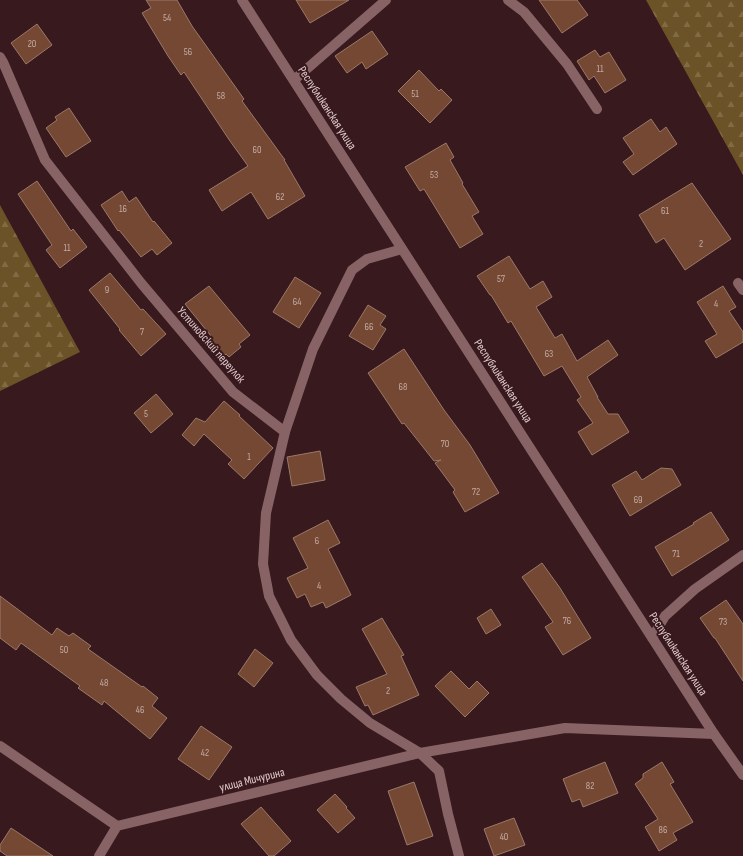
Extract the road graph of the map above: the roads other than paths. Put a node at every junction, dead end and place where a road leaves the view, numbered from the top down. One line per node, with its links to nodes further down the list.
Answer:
1 (242, 0): 5 (street, Республиканская улица)
2 (386, 0): 5 (street)
3 (508, 0): 6 (street)
4 (0, 57): 8 (street, Устиновский переулок)
5 (294, 80): 7 (street, Республиканская улица)
6 (596, 109)
7 (402, 249): 8 (street); 10 (street, Республиканская улица)
8 (285, 432): 13 (street)
9 (743, 555): 10 (street)
10 (652, 638): 11 (street, Республиканская улица)
11 (714, 734): 13 (street, улица Мичурина); 14 (street, Республиканская улица)
12 (0, 746): 15 (street)
13 (420, 753): 15 (street, улица Мичурина); 17 (street)
14 (743, 775)
15 (117, 826): 16 (street)
16 (99, 856)
17 (459, 856)

